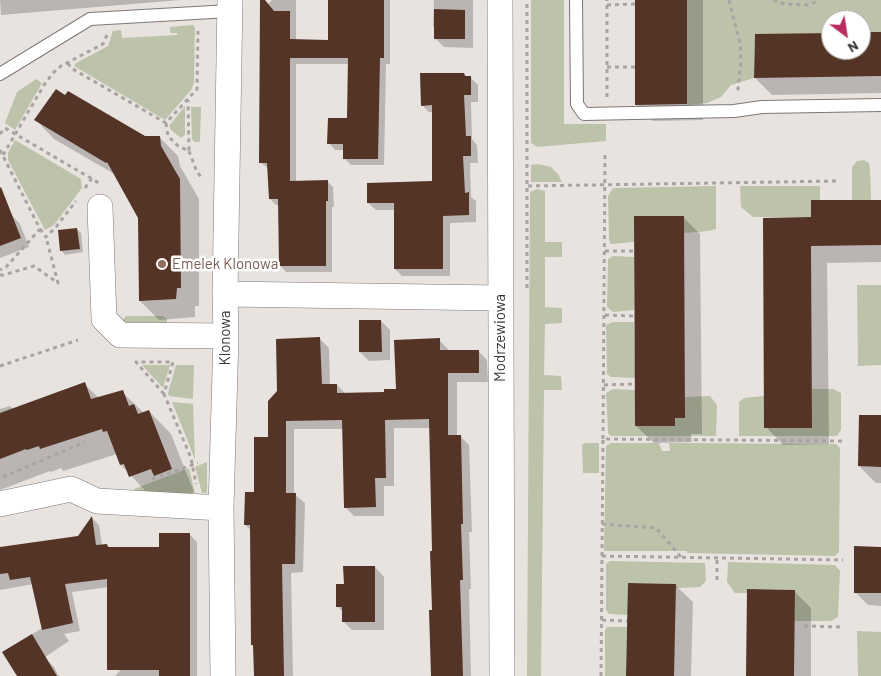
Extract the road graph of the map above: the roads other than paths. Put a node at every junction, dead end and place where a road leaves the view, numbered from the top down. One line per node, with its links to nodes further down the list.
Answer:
1 (500, 0): 8 (street, Modrzewiowa)
2 (576, 0): 5 (lane)
3 (230, 5): 4 (lane); 7 (street, Klonowa)
4 (0, 74)
5 (881, 105)
6 (87, 199): 9 (street)
7 (225, 294): 8 (street); 9 (street, Klonowa)
8 (500, 298): 13 (street, Modrzewiowa)
9 (226, 336): 11 (street, Klonowa)
10 (0, 504): 11 (street)
11 (221, 508): 12 (street, Klonowa)
12 (223, 676)
13 (502, 676)

